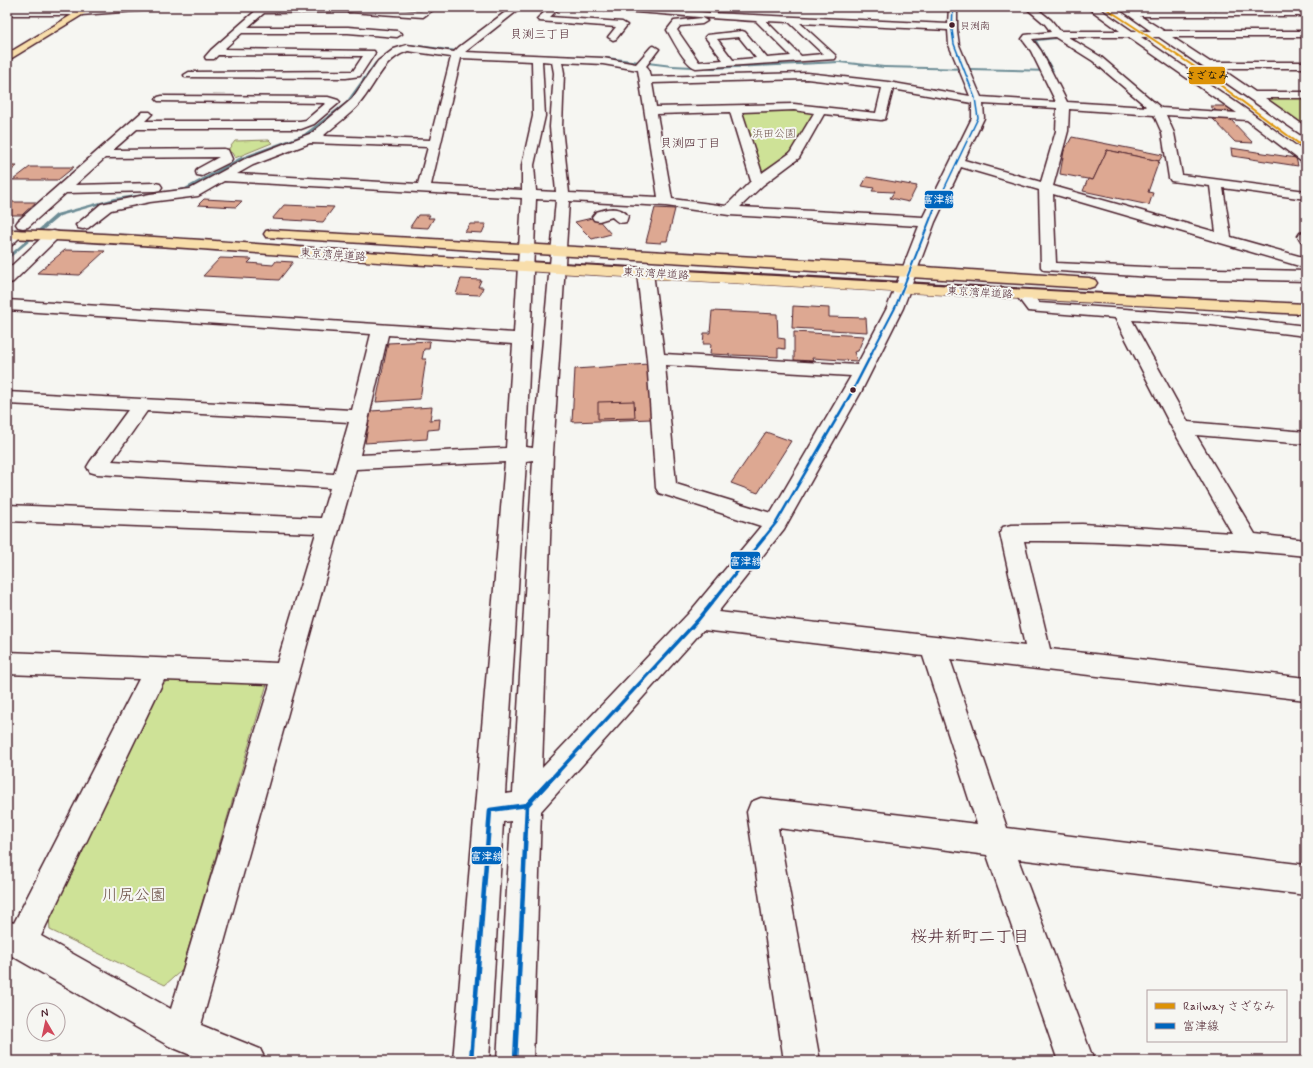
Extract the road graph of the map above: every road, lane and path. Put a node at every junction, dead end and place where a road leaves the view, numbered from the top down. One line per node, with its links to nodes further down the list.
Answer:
1 (91, 7): 17 (main road)
2 (150, 7): 11 (street)
3 (433, 7): 13 (street)
4 (518, 7): 36 (street)
5 (556, 7): 23 (street)
6 (605, 7): 14 (street)
7 (737, 7): 20 (street)
8 (953, 7): 25 (street)
9 (1028, 7): 29 (street)
10 (1091, 7): 27 (street)
11 (114, 8): 17 (street)
12 (264, 8): 13 (street); 26 (street)
13 (293, 8)
14 (631, 8): 20 (street); 24 (street)
15 (1126, 10): 19 (street); 31 (street)
16 (7, 12): 17 (street)
17 (82, 12): 37 (main road)
18 (589, 12): 23 (street)
19 (1306, 13)
20 (732, 17): 21 (street); 42 (street)
21 (758, 18): 22 (street); 40 (street)
22 (792, 20): 25 (street); 40 (street)
23 (581, 22): 24 (street)
24 (618, 24): 32 (street)
25 (953, 27): 52 (street)
26 (240, 30): 28 (street); 35 (street)
27 (1131, 33): 29 (street); 31 (street); 58 (street)
28 (403, 34)
29 (1057, 34): 53 (street); 57 (street)
30 (1306, 34): 31 (street)
31 (1164, 36): 33 (street); 43 (street)
32 (612, 37)
33 (1306, 38)
34 (654, 49): 45 (street)
35 (216, 52): 46 (street); 46 (street)
36 (457, 55): 38 (street); 61 (street); 62 (street)
37 (7, 58)
38 (537, 58): 39 (street); 72 (street)
39 (556, 58): 45 (street); 74 (street)
40 (798, 58): 41 (street)
41 (762, 60): 42 (street); 42 (street)
42 (728, 62)
43 (1208, 65): 44 (street); 49 (street)
44 (1306, 65)
45 (639, 67): 47 (street)
46 (189, 76): 51 (street)
47 (646, 80): 48 (street); 56 (street)
48 (888, 85): 52 (street); 55 (street)
49 (1253, 95): 50 (street); 60 (street)
50 (1306, 95)
51 (162, 99): 59 (street); 59 (street)
52 (976, 100): 53 (street); 65 (street)
53 (1063, 105): 57 (street); 71 (street)
54 (735, 109): 55 (street); 56 (street); 67 (street)
55 (821, 110): 67 (street)
56 (651, 111): 75 (street)
57 (1158, 111): 58 (street); 68 (street)
58 (1249, 117): 64 (street)
59 (134, 125): 63 (street)
60 (1306, 132)
61 (307, 139): 62 (street); 66 (street)
62 (434, 144): 70 (street)
63 (101, 154): 69 (street); 69 (street)
64 (1306, 159)
65 (957, 162): 71 (street); 79 (street)
66 (220, 177): 70 (street); 80 (street)
67 (758, 182): 76 (street)
68 (1216, 183): 73 (street); 85 (street)
69 (62, 188): 81 (street)
70 (424, 188): 72 (street)
71 (1046, 188): 85 (street); 90 (street)
72 (529, 194): 74 (street); 86 (street)
73 (1306, 195)
74 (563, 196): 75 (street); 87 (street)
75 (666, 202): 76 (street)
76 (729, 210): 79 (street)
77 (600, 219): 78 (street)
78 (621, 219)
79 (928, 222): 92 (street)
80 (83, 225): 81 (main road); 82 (main road)
81 (12, 232): 84 (main road, 東京湾岸道路)
82 (230, 232)
83 (254, 234): 86 (main road, 東京湾岸道路)
84 (53, 235): 86 (main road, 東京湾岸道路); 91 (street)
85 (1224, 240): 88 (street)
86 (525, 257): 87 (main road, 東京湾岸道路); 100 (street)
87 (558, 259): 89 (main road, 東京湾岸道路); 92 (main road, 東京湾岸道路); 108 (street)
88 (1306, 263)
89 (645, 272): 92 (main road, 東京湾岸道路); 101 (street)
90 (1306, 276)
91 (7, 279)
92 (906, 279): 93 (main road, 東京湾岸道路); 94 (main road, 東京湾岸道路); 102 (street)
93 (1024, 295): 96 (main road, 東京湾岸道路); 97 (street)
94 (1306, 296)
95 (7, 305): 98 (street)
96 (1306, 309)
97 (1121, 314): 99 (street); 106 (street)
98 (381, 330): 100 (street); 105 (street)
99 (1306, 331)
100 (521, 339): 109 (street)
101 (656, 359): 102 (street); 112 (street)
102 (862, 371): 112 (street)
103 (7, 398): 104 (street)
104 (142, 405): 105 (street); 110 (street)
105 (359, 416): 110 (street)
106 (1182, 428): 107 (street); 114 (street)
107 (1306, 438)
108 (543, 453): 109 (street); 123 (street)
109 (516, 454): 110 (street); 124 (street)
110 (345, 472): 113 (street)
111 (7, 514): 113 (street)
112 (776, 524): 116 (street)
113 (329, 526): 121 (street)
114 (1248, 542): 115 (street); 118 (street)
115 (1306, 548)
116 (698, 620): 117 (street); 123 (street)
117 (933, 647): 118 (street); 125 (street)
118 (1040, 659): 122 (street)
119 (7, 663): 120 (street)
120 (157, 669): 121 (street); 127 (street)
121 (286, 674): 128 (street)
122 (1306, 689)
123 (527, 805): 124 (street); 131 (street)
124 (490, 810): 130 (street)
125 (997, 841): 126 (street); 132 (street); 133 (street)
126 (1306, 880)
127 (14, 940): 128 (street)
128 (181, 1034): 129 (street)
129 (248, 1061)
130 (471, 1061)
131 (515, 1061)
132 (802, 1061)
133 (1076, 1061)

